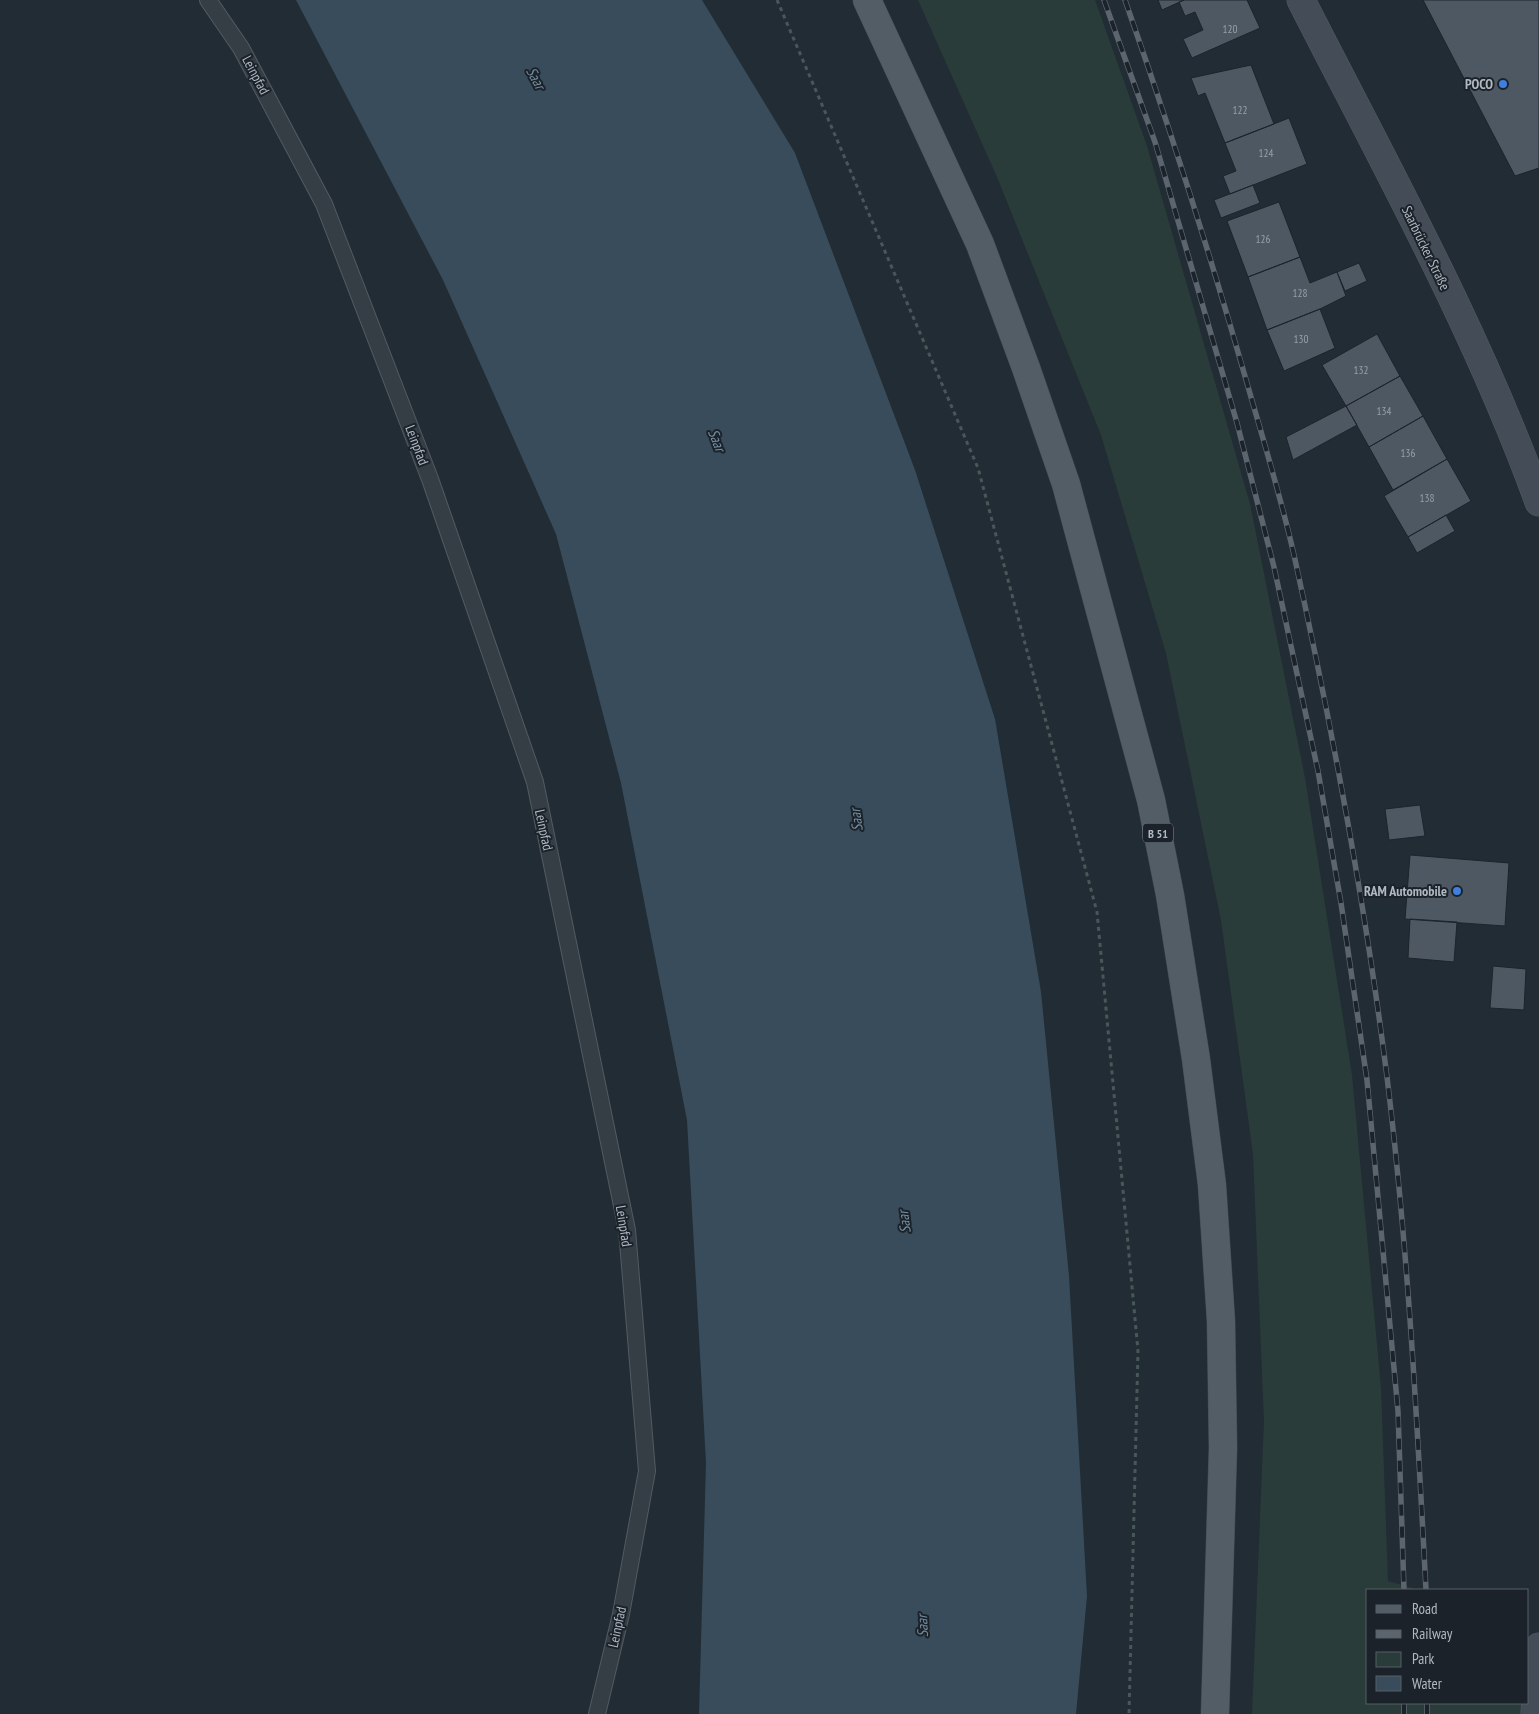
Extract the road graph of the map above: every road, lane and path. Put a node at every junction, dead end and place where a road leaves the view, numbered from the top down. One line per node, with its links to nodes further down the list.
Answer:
1 (208, 0): 7 (lane, Leinpfad)
2 (777, 0): 8 (path)
3 (867, 0): 9 (main road, B 51)
4 (1301, 0): 5 (street, Saarbrücker Straße)
5 (1539, 502)
6 (1538, 1658): 10 (street)
7 (597, 1714)
8 (1129, 1714)
9 (1215, 1714)
10 (1535, 1714)

